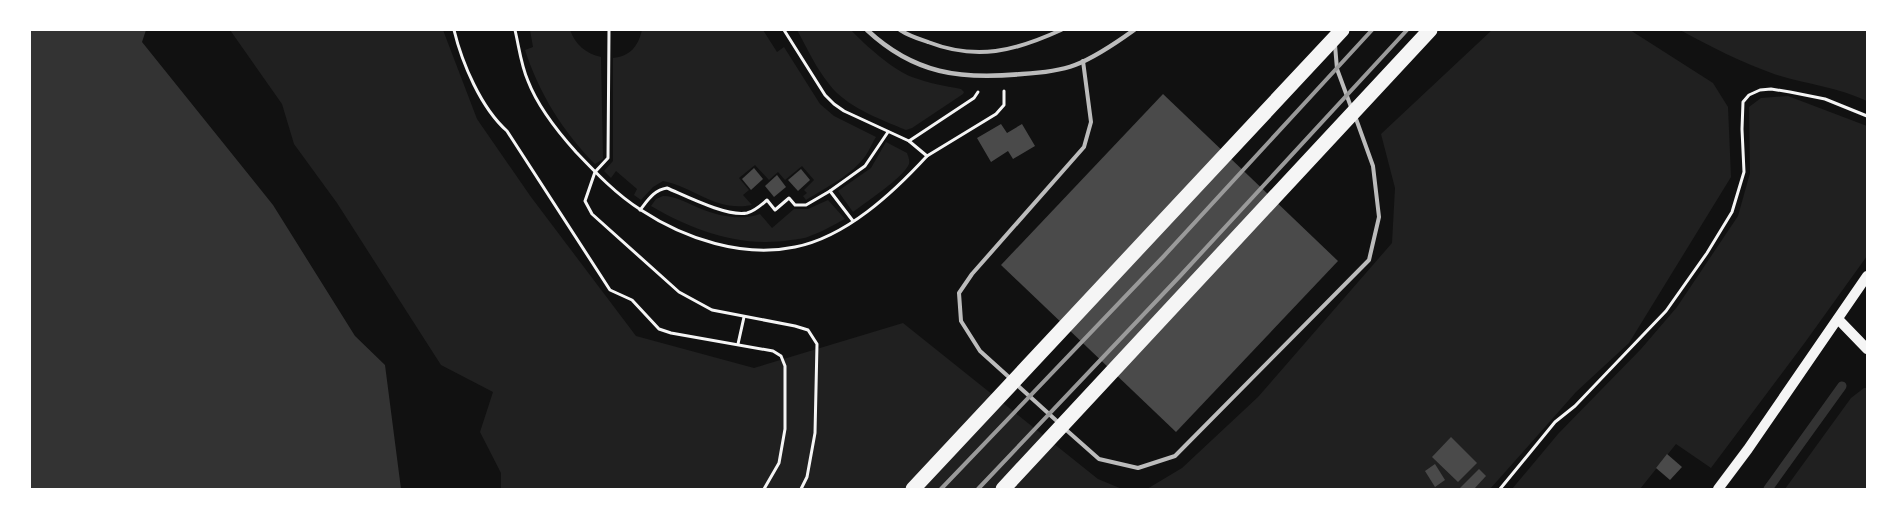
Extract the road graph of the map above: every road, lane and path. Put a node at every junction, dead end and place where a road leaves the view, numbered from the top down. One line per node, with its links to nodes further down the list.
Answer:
1 (454, 30): 26 (path)
2 (515, 30): 19 (path)
3 (609, 30): 19 (path)
4 (784, 30): 16 (path)
5 (867, 30): 13 (street)
6 (900, 30): 7 (lane)
7 (1061, 30)
8 (1134, 30): 12 (street)
9 (1334, 30): 12 (lane)
10 (1342, 30): 30 (highway)
11 (1430, 30): 31 (highway)
12 (1083, 61): 13 (street)
13 (1002, 76): 18 (path)
14 (980, 90): 17 (path)
15 (1867, 116): 32 (path)
16 (888, 132): 17 (path); 20 (path)
17 (910, 141): 18 (path)
18 (927, 156): 22 (path)
19 (595, 172): 21 (path); 24 (path)
20 (830, 191): 21 (path); 22 (path)
21 (640, 210): 22 (path)
22 (852, 221)
23 (1867, 276): 25 (main road)
24 (744, 316): 26 (path); 29 (path)
25 (1838, 319): 27 (main road); 33 (main road)
26 (738, 344): 28 (path)
27 (1867, 349)
28 (764, 489)
29 (801, 489)
30 (914, 489)
31 (1003, 489)
32 (1500, 489)
33 (1718, 489)

